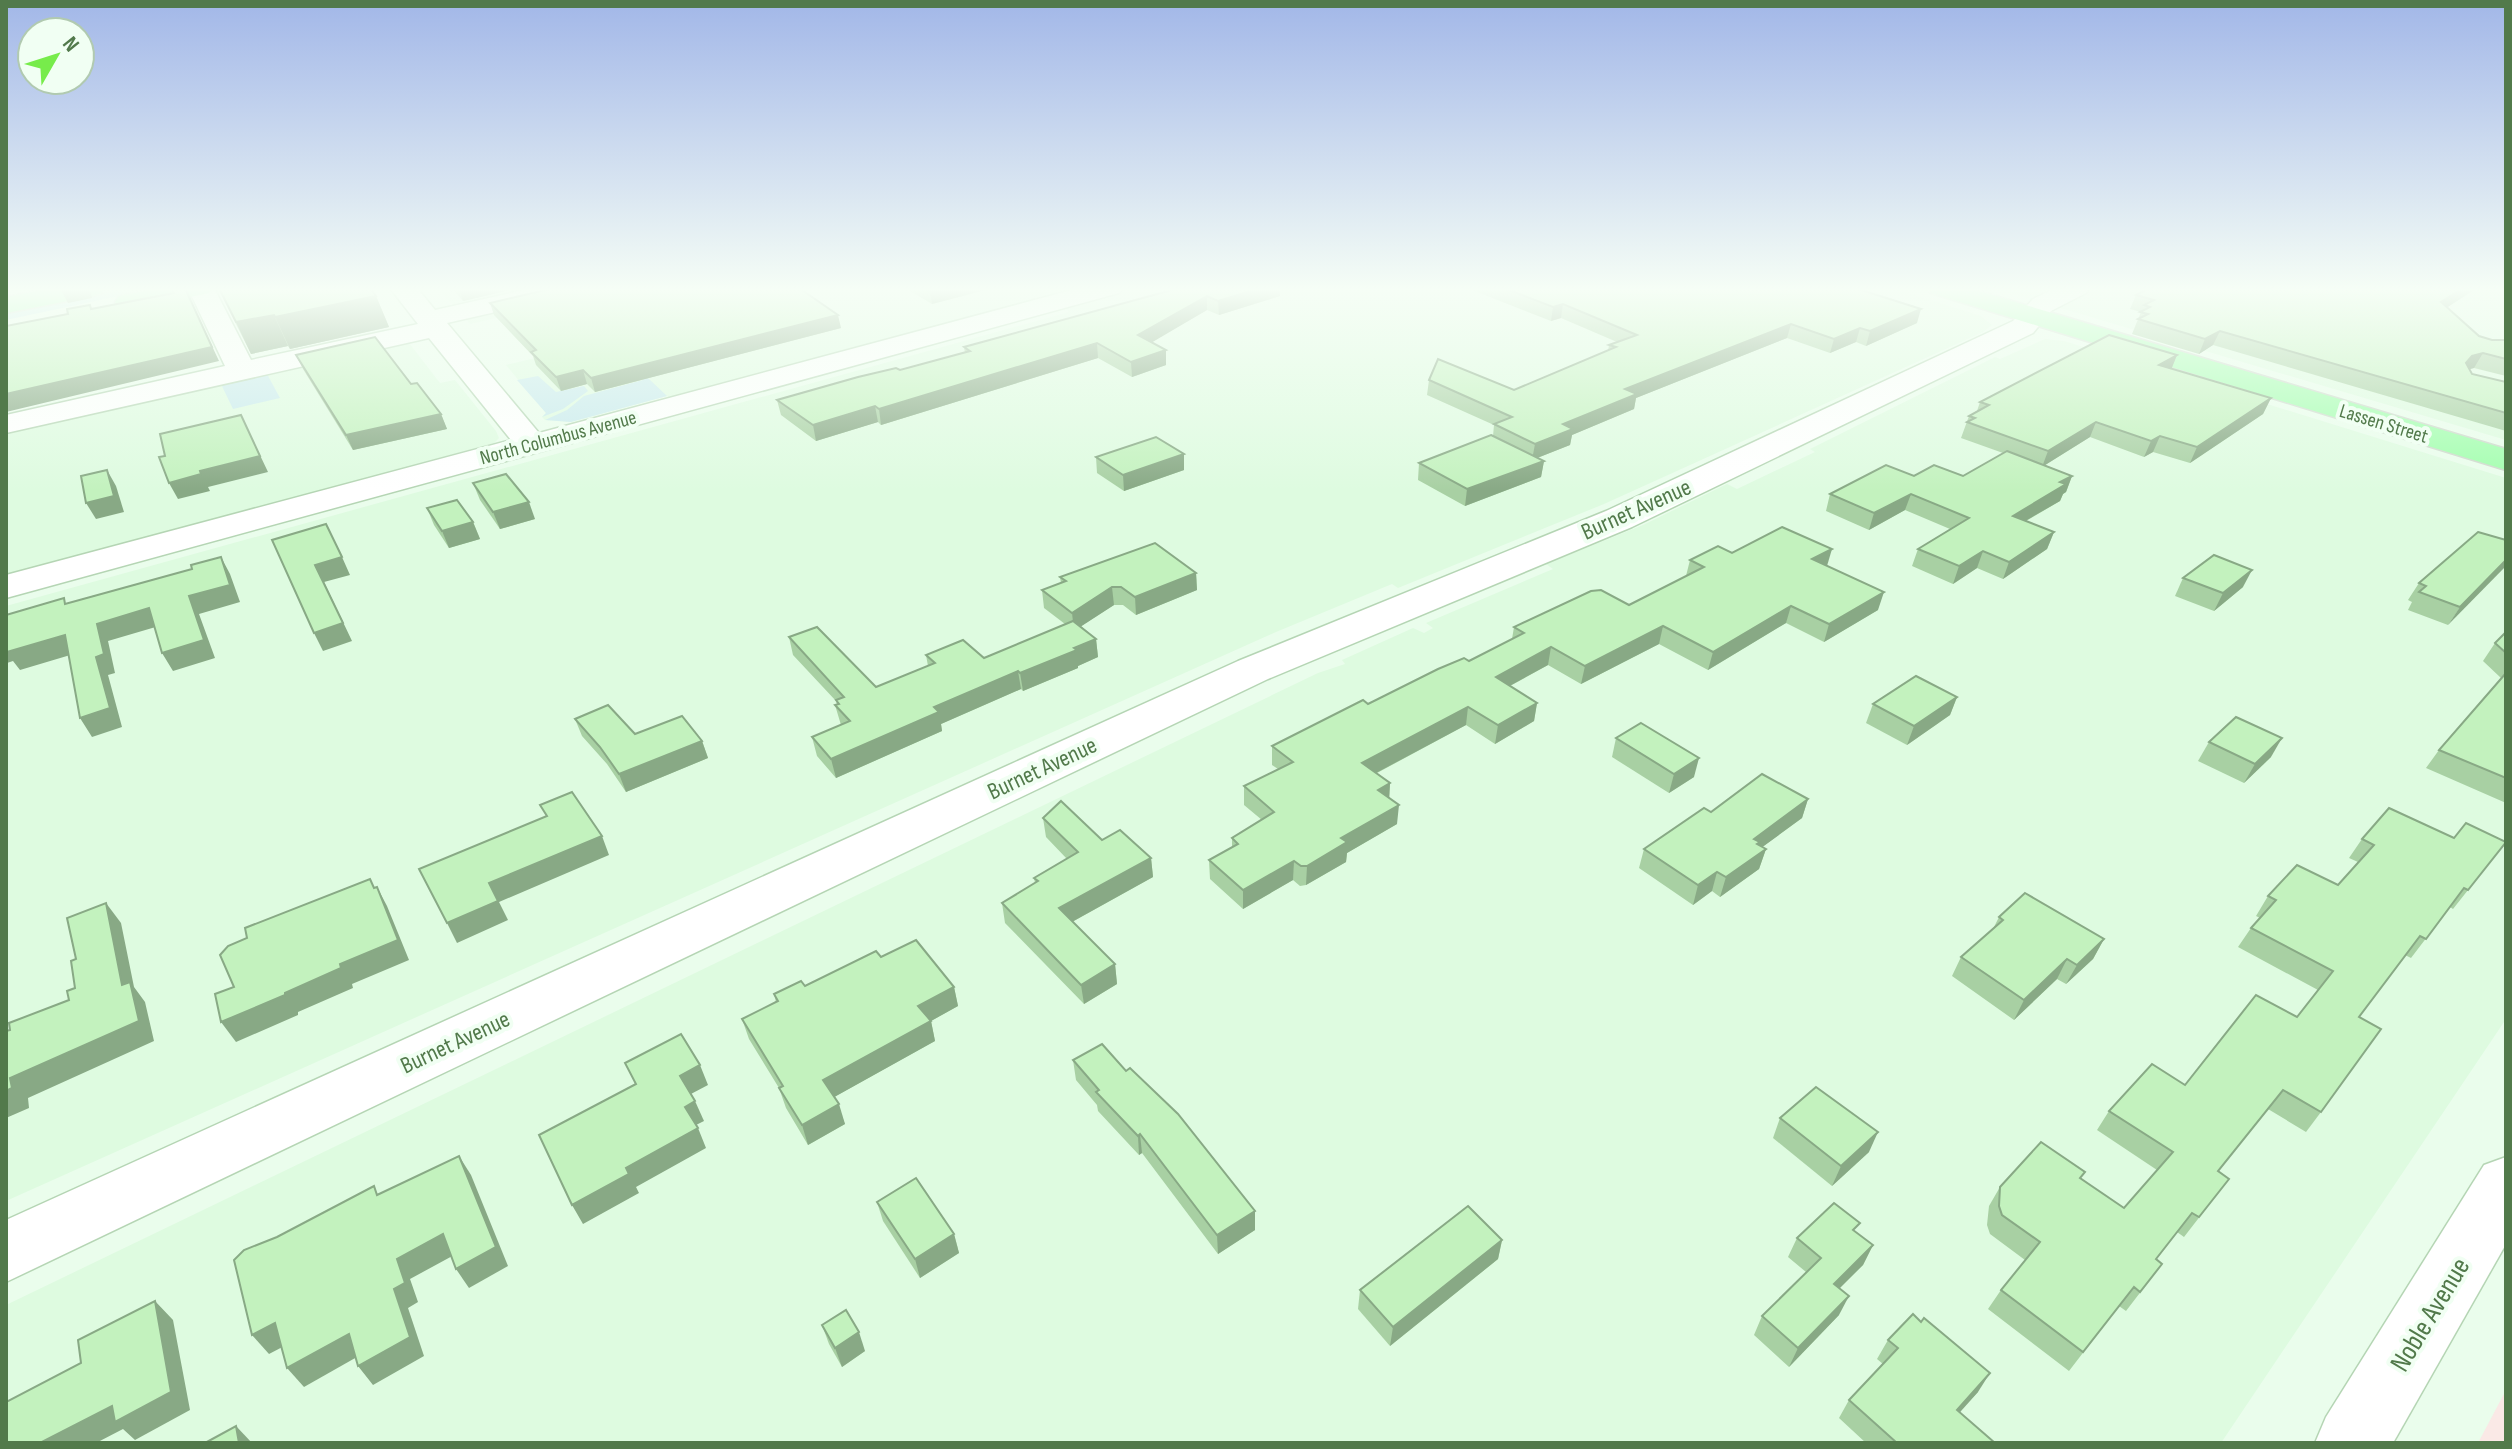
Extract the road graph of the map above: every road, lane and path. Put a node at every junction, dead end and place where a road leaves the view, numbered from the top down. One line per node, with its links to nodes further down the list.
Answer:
1 (234, 356): 7 (street)
2 (304, 356): 7 (street)
3 (458, 356): 9 (street)
4 (859, 356): 9 (street, North Columbus Avenue)
5 (1963, 356): 13 (street, Burnet Avenue)
6 (2162, 356): 10 (main road, Lassen Street)
7 (242, 371): 8 (street)
8 (6, 424)
9 (531, 444): 11 (street, North Columbus Avenue)
10 (2506, 460)
11 (6, 587)
12 (2506, 1185): 14 (street, Noble Avenue)
13 (6, 1252)
14 (2352, 1443)

